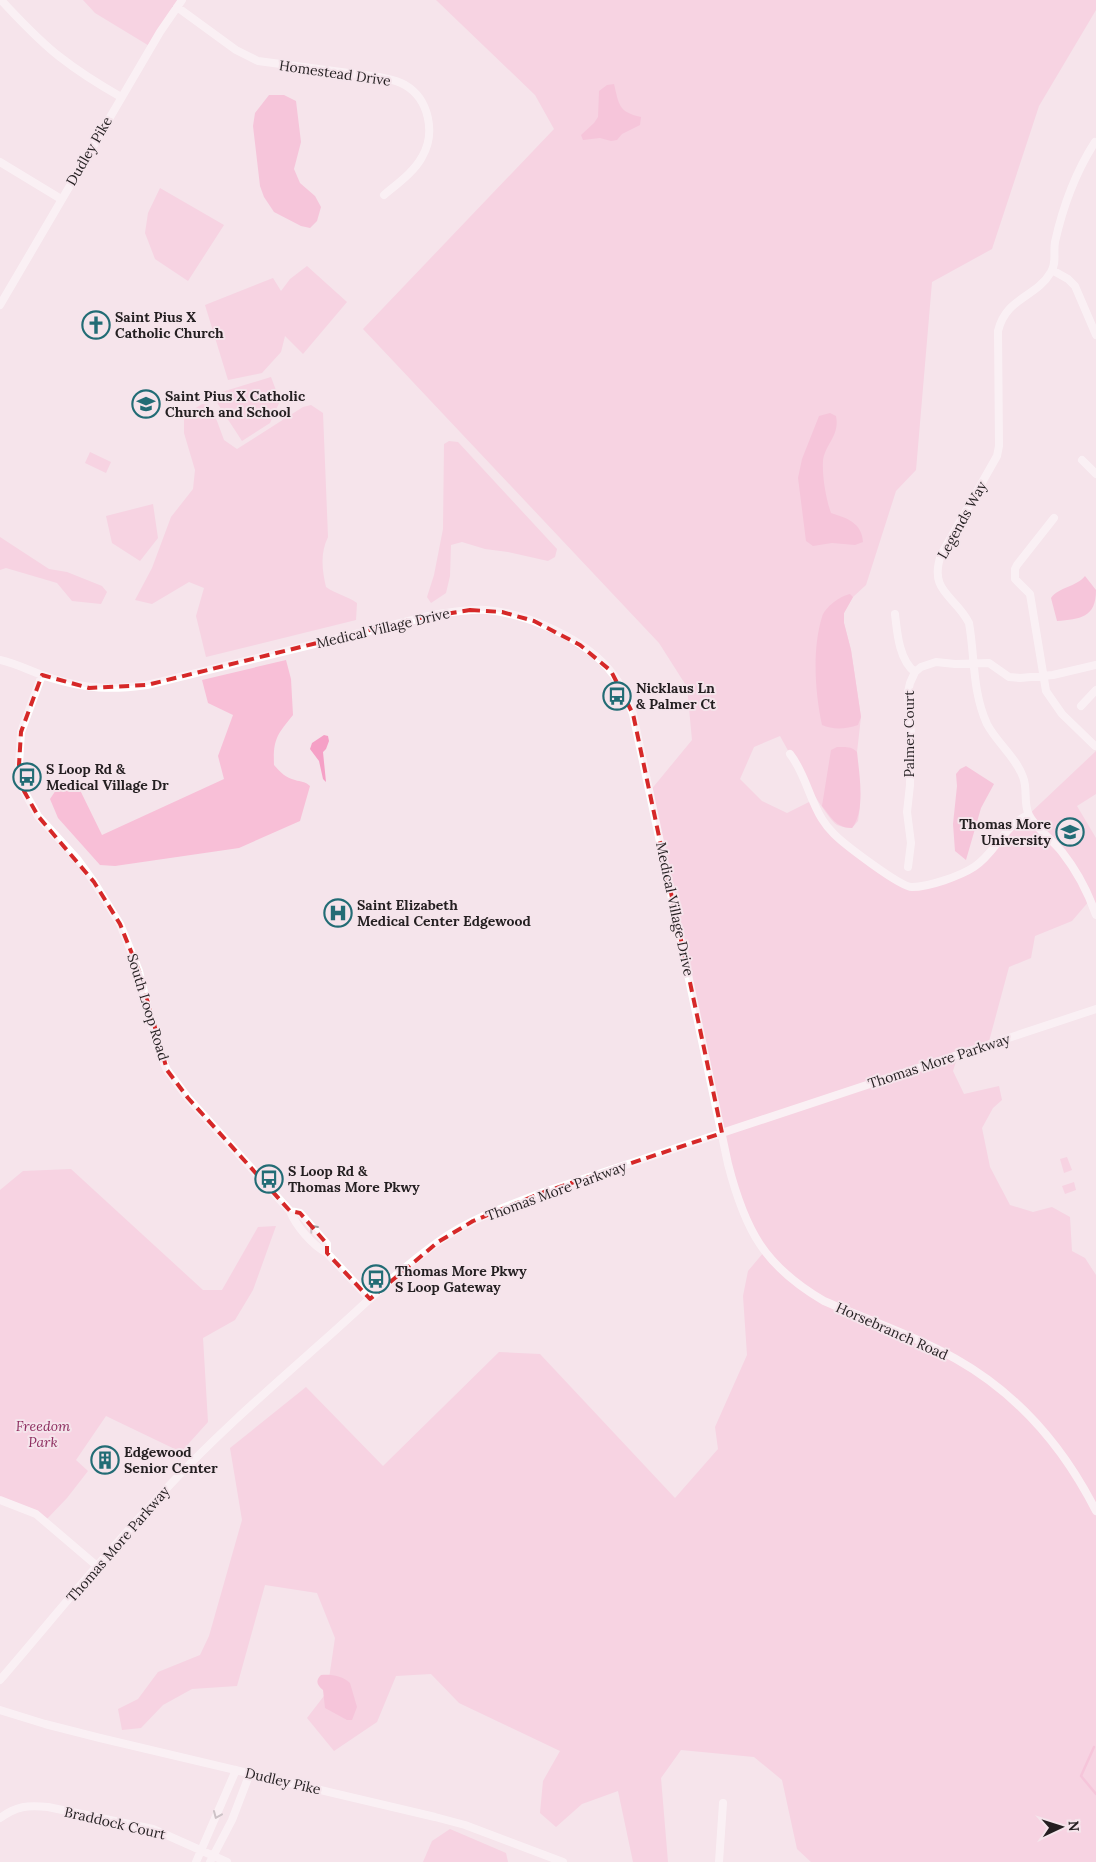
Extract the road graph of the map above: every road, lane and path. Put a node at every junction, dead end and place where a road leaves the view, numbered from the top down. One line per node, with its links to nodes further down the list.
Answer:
1 (1, 0): 4 (street)
2 (182, 0): 3 (street, Dudley Pike)
3 (176, 7): 4 (street, Dudley Pike); 7 (street, Homestead Drive)
4 (121, 97): 8 (street, Dudley Pike)
5 (1095, 142): 9 (street)
6 (0, 162): 8 (street)
7 (384, 195)
8 (61, 199): 10 (street, Dudley Pike)
9 (1052, 270): 11 (street); 17 (street, Legends Way)
10 (1, 302)
11 (1096, 335)
12 (1082, 460): 13 (street)
13 (1096, 474)
14 (1054, 518): 21 (street)
15 (895, 614): 19 (street)
16 (0, 660): 20 (street, Medical Village Drive)
17 (973, 664): 19 (street, Palmer Court); 21 (street, Palmer Court); 26 (street, Legends Way)
18 (1096, 666): 21 (street, Palmer Court)
19 (915, 672): 27 (street, Palmer Court)
20 (42, 675): 30 (street, Medical Village Drive); 31 (street, South Loop Road)
21 (1044, 676): 24 (street)
22 (1096, 690): 23 (street)
23 (1081, 706)
24 (1095, 746)
25 (790, 754): 26 (street)
26 (1028, 814): 28 (street)
27 (908, 867)
28 (1096, 915)
29 (1096, 1009): 30 (street, Thomas More Parkway)
30 (722, 1133): 31 (street, Thomas More Parkway); 33 (street, Horsebranch Road)
31 (370, 1300): 34 (street, Thomas More Parkway)
32 (0, 1500): 34 (street)
33 (1096, 1511)
34 (97, 1566): 35 (street, Thomas More Parkway)
35 (0, 1680)
36 (0, 1710): 37 (street, Dudley Pike)
37 (236, 1770): 38 (street, Dudley Pike); 41 (street, one-way to 41)
38 (250, 1774): 42 (street); 45 (street, Dudley Pike)
39 (723, 1803): 46 (street)
40 (0, 1818): 41 (street, Braddock Court)
41 (202, 1850): 42 (street, Braddock Court); 43 (street)
42 (212, 1859): 44 (street, Braddock Court)
43 (196, 1862)
44 (227, 1862)
45 (563, 1862)
46 (719, 1862)

